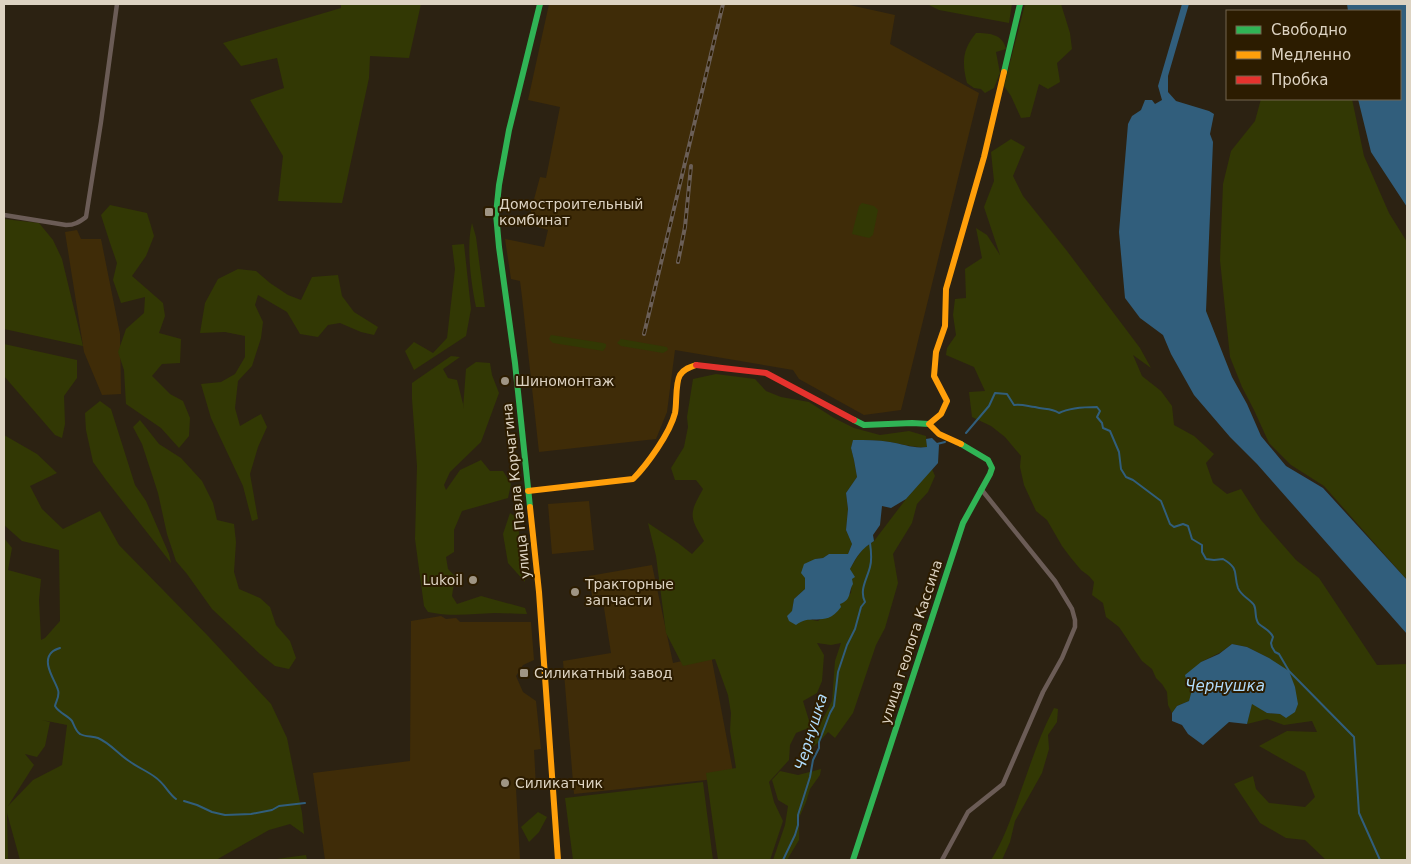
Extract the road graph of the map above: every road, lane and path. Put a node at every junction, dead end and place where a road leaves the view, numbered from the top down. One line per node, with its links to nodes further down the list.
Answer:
1 (117, 4): 4 (street)
2 (540, 4): 7 (street, улица Павла Корчагина)
3 (1020, 4): 5 (street)
4 (4, 215)
5 (930, 424): 6 (street, улица геолога Кассина); 7 (street)
6 (981, 489): 9 (street, улица геолога Кассина); 10 (street)
7 (528, 491): 8 (street, улица Павла Корчагина)
8 (558, 860)
9 (853, 860)
10 (942, 860)

